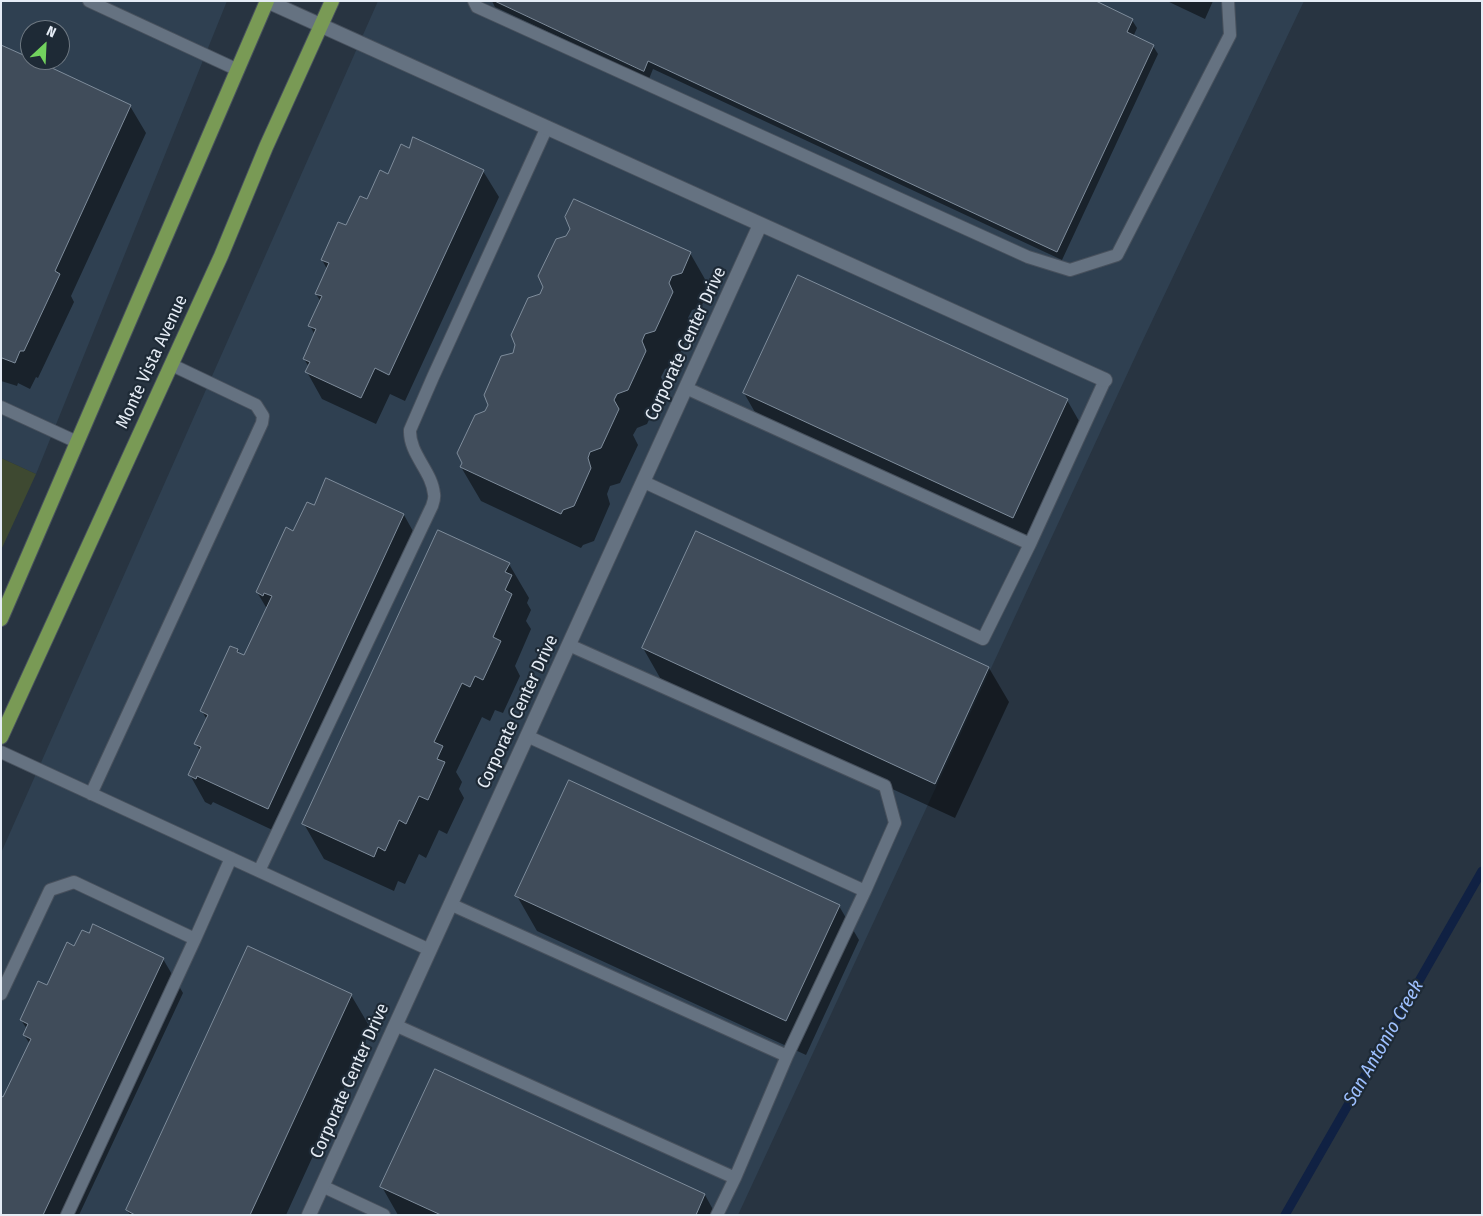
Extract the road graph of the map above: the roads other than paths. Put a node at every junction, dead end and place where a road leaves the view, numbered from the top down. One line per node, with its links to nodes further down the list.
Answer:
1 (89, 1): 7 (lane)
2 (267, 1): 6 (street); 7 (main road, Monte Vista Avenue)
3 (332, 1): 6 (main road, Monte Vista Avenue)
4 (474, 1): 5 (lane)
5 (1228, 1)
6 (322, 24): 8 (street); 10 (main road, Monte Vista Avenue)
7 (238, 70): 14 (main road, Monte Vista Avenue)
8 (547, 127): 9 (street); 24 (lane)
9 (760, 225): 11 (street); 12 (street, Corporate Center Drive)
10 (172, 365): 20 (main road, Monte Vista Avenue); 22 (lane)
11 (1105, 380): 16 (lane)
12 (686, 388): 15 (street, Corporate Center Drive); 16 (lane)
13 (1, 407): 14 (lane)
14 (77, 442): 17 (main road, Monte Vista Avenue)
15 (644, 482): 16 (lane); 18 (street, Corporate Center Drive)
16 (1030, 544)
17 (1, 619)
18 (568, 646): 19 (street, Corporate Center Drive); 25 (lane)
19 (527, 736): 25 (lane); 26 (street, Corporate Center Drive)
20 (1, 737)
21 (1, 752): 22 (lane)
22 (91, 794): 23 (lane)
23 (231, 858): 24 (lane); 27 (lane)
24 (259, 871): 28 (lane)
25 (865, 891): 31 (lane)
26 (450, 904): 28 (street, Corporate Center Drive); 31 (lane)
27 (195, 939): 29 (lane); 34 (lane)
28 (430, 950): 30 (street, Corporate Center Drive)
29 (1, 994)
30 (396, 1025): 32 (lane); 33 (street, Corporate Center Drive)
31 (786, 1056): 32 (lane)
32 (735, 1178): 37 (lane)
33 (322, 1186): 35 (street, Corporate Center Drive); 36 (lane)
34 (67, 1215)
35 (309, 1215)
36 (384, 1215)
37 (717, 1215)

